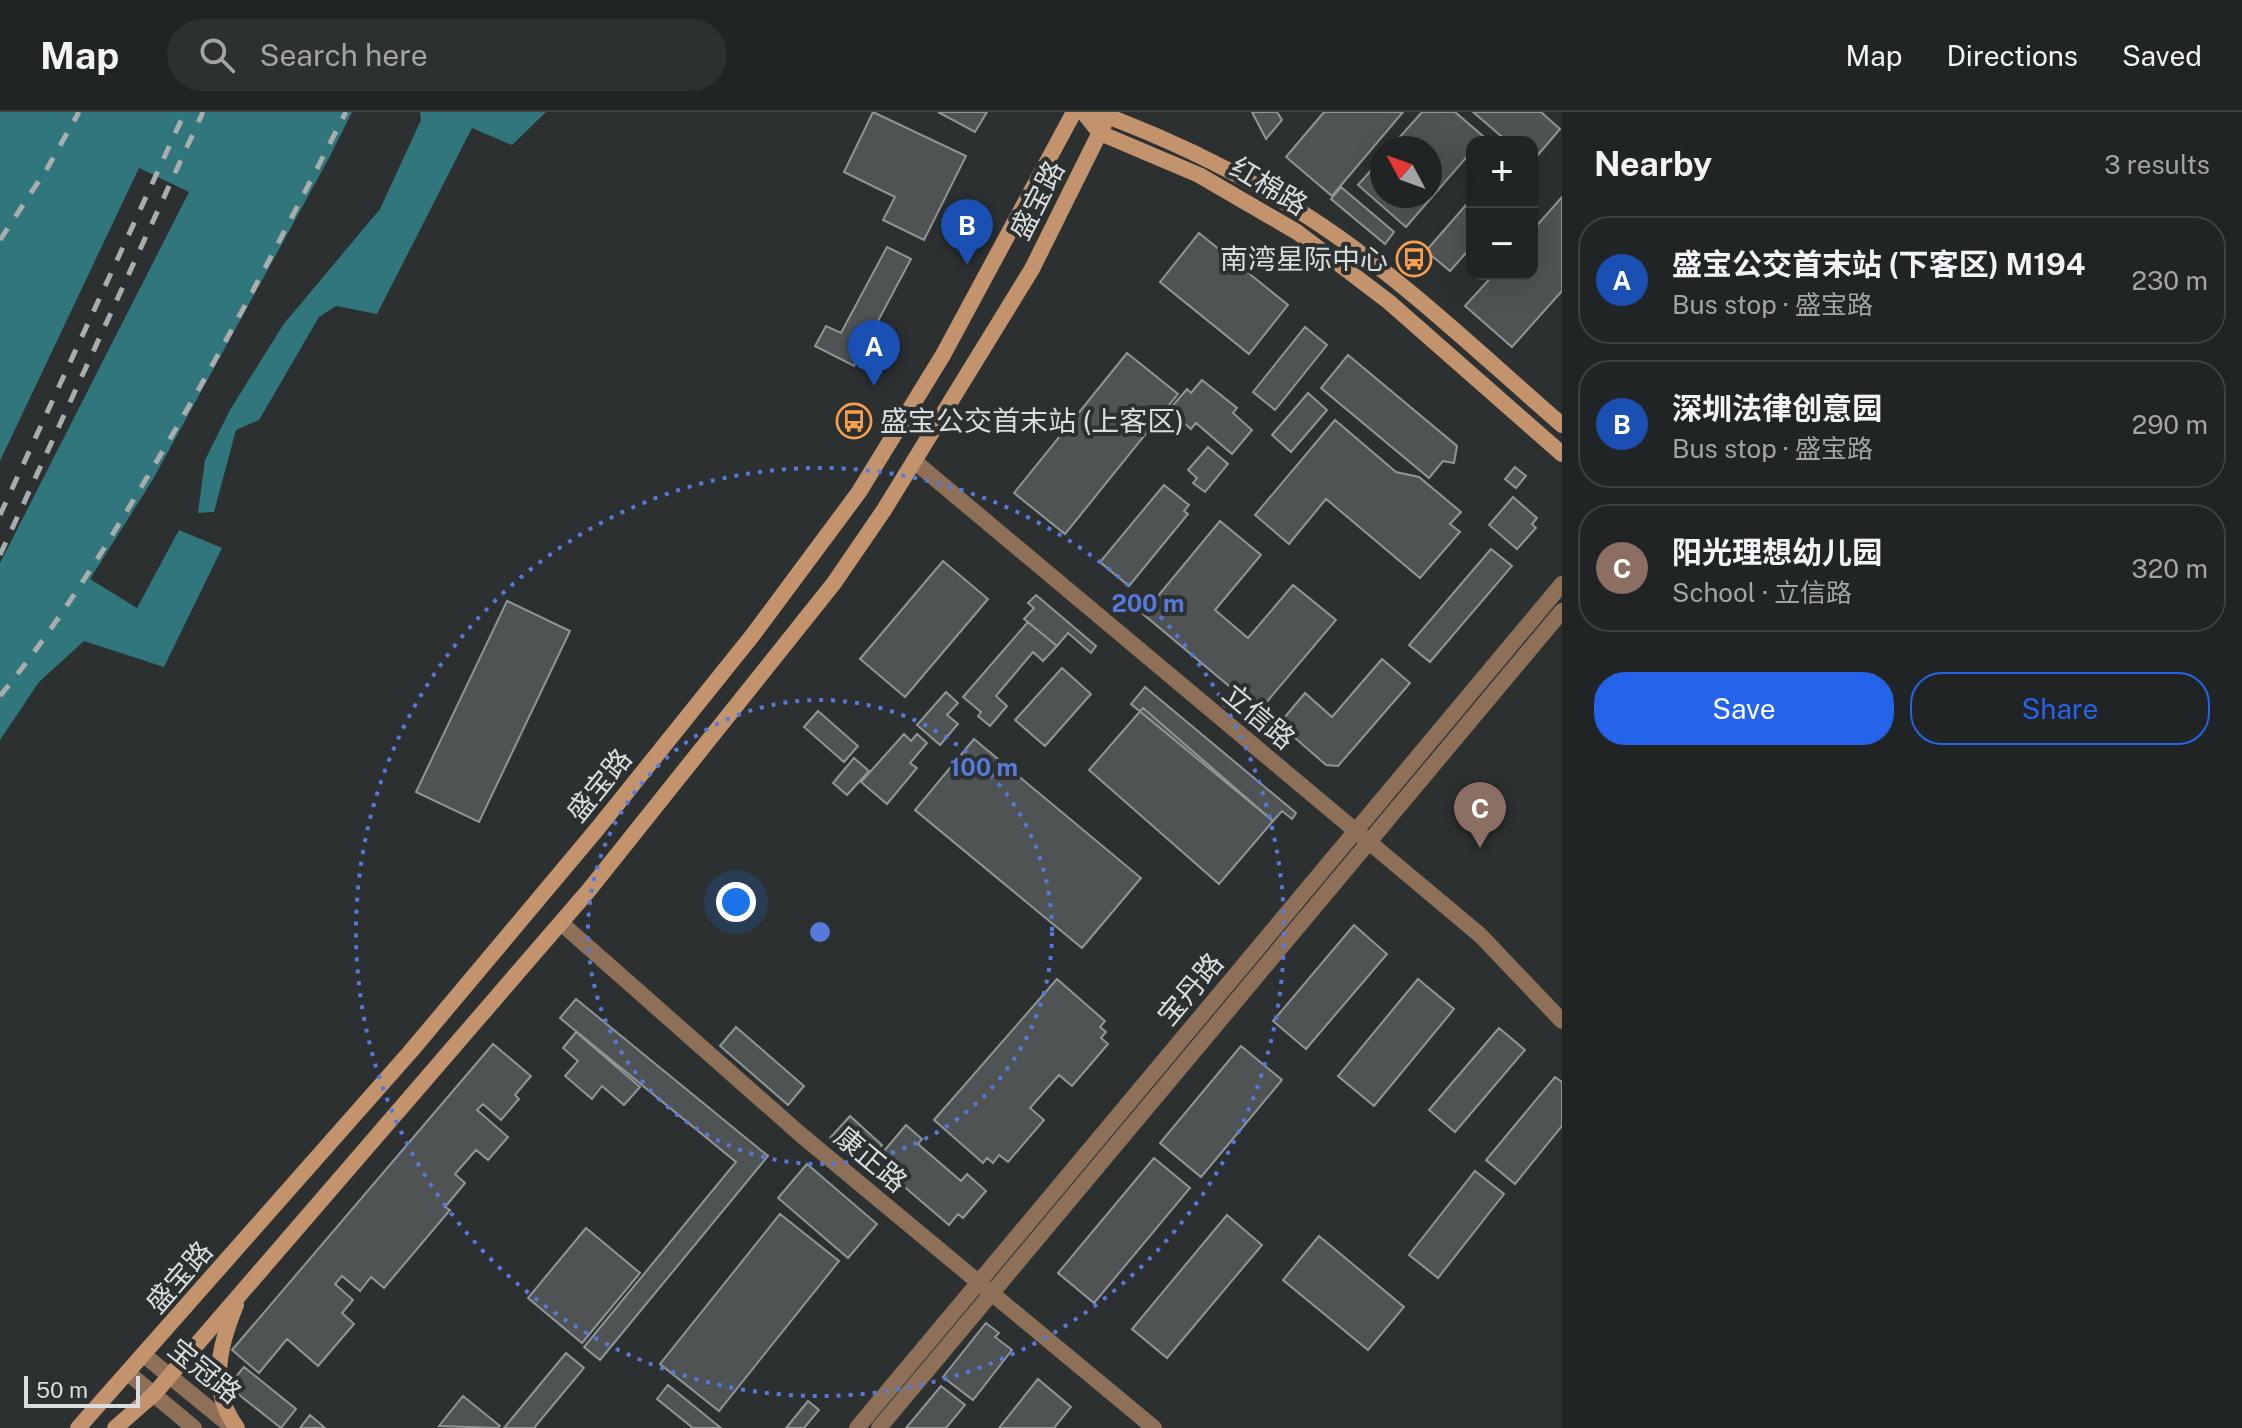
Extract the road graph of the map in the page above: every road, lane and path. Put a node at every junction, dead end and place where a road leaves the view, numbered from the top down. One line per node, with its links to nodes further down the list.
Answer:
1 (1074, 112): 15 (main road, 盛宝路)
2 (1083, 112): 4 (main road, 红棉路)
3 (1105, 114): 4 (main road, 盛宝路); 5 (main road, 红棉路)
4 (1100, 133): 6 (main road, 红棉路); 7 (main road, 盛宝路)
5 (1562, 425)
6 (1562, 454)
7 (914, 461): 10 (street, 立信路); 11 (main road, 盛宝路)
8 (1562, 584): 10 (street, 宝丹路)
9 (1562, 611): 10 (street, 宝丹路)
10 (1362, 836): 12 (street, 立信路); 13 (street, 宝丹路)
11 (561, 923): 13 (street, 康正路); 14 (main road, 盛宝路)
12 (1562, 1021)
13 (985, 1288): 23 (street, 宝丹路); 24 (street, 宝丹路); 25 (street, 康正路)
14 (241, 1291): 17 (main road, 盛宝路); 22 (main road)
15 (144, 1355): 16 (main road, 盛宝路); 17 (street, 宝冠路)
16 (128, 1373): 18 (street, 宝冠路); 19 (main road, 盛宝路)
17 (168, 1375): 18 (main road, 盛宝路); 22 (street, 宝冠路)
18 (154, 1394): 20 (main road, 盛宝路); 21 (street, 宝冠路)
19 (78, 1428)
20 (115, 1428)
21 (194, 1428)
22 (235, 1428)
23 (857, 1428)
24 (879, 1428)
25 (1154, 1428)

